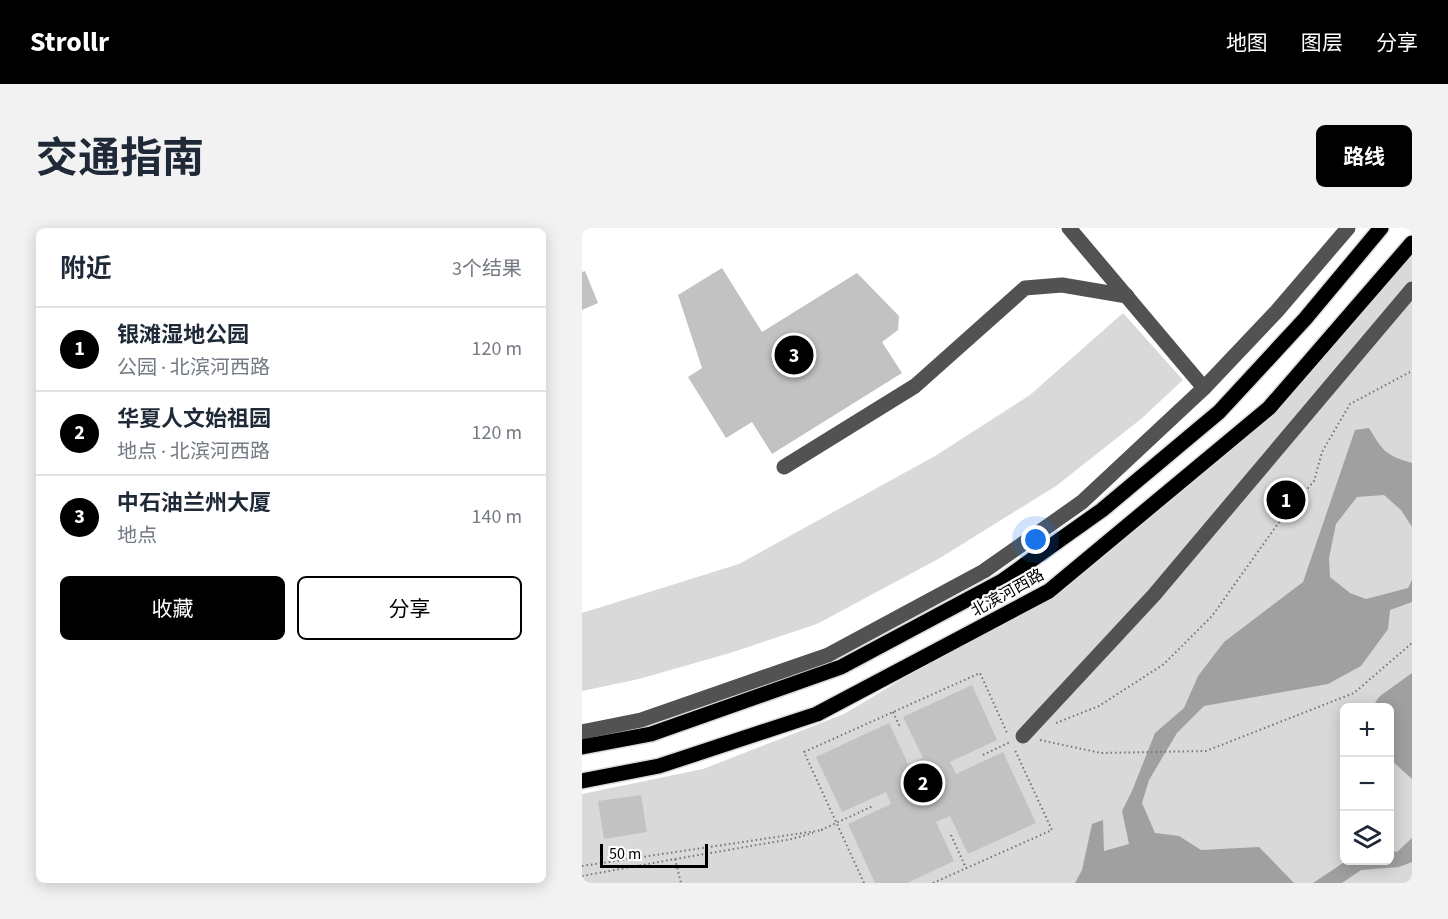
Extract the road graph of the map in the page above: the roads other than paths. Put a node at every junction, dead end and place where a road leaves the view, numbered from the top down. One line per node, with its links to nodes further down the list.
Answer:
1 (1069, 228): 6 (street)
2 (1348, 228): 7 (street)
3 (1382, 228): 11 (main road, 北滨河西路)
4 (1412, 243): 12 (main road, 北滨河西路)
5 (1412, 289): 10 (street)
6 (1127, 296): 7 (street); 8 (street)
7 (1204, 388): 9 (street)
8 (784, 467)
9 (582, 732)
10 (1017, 739)
11 (582, 747)
12 (582, 781)

